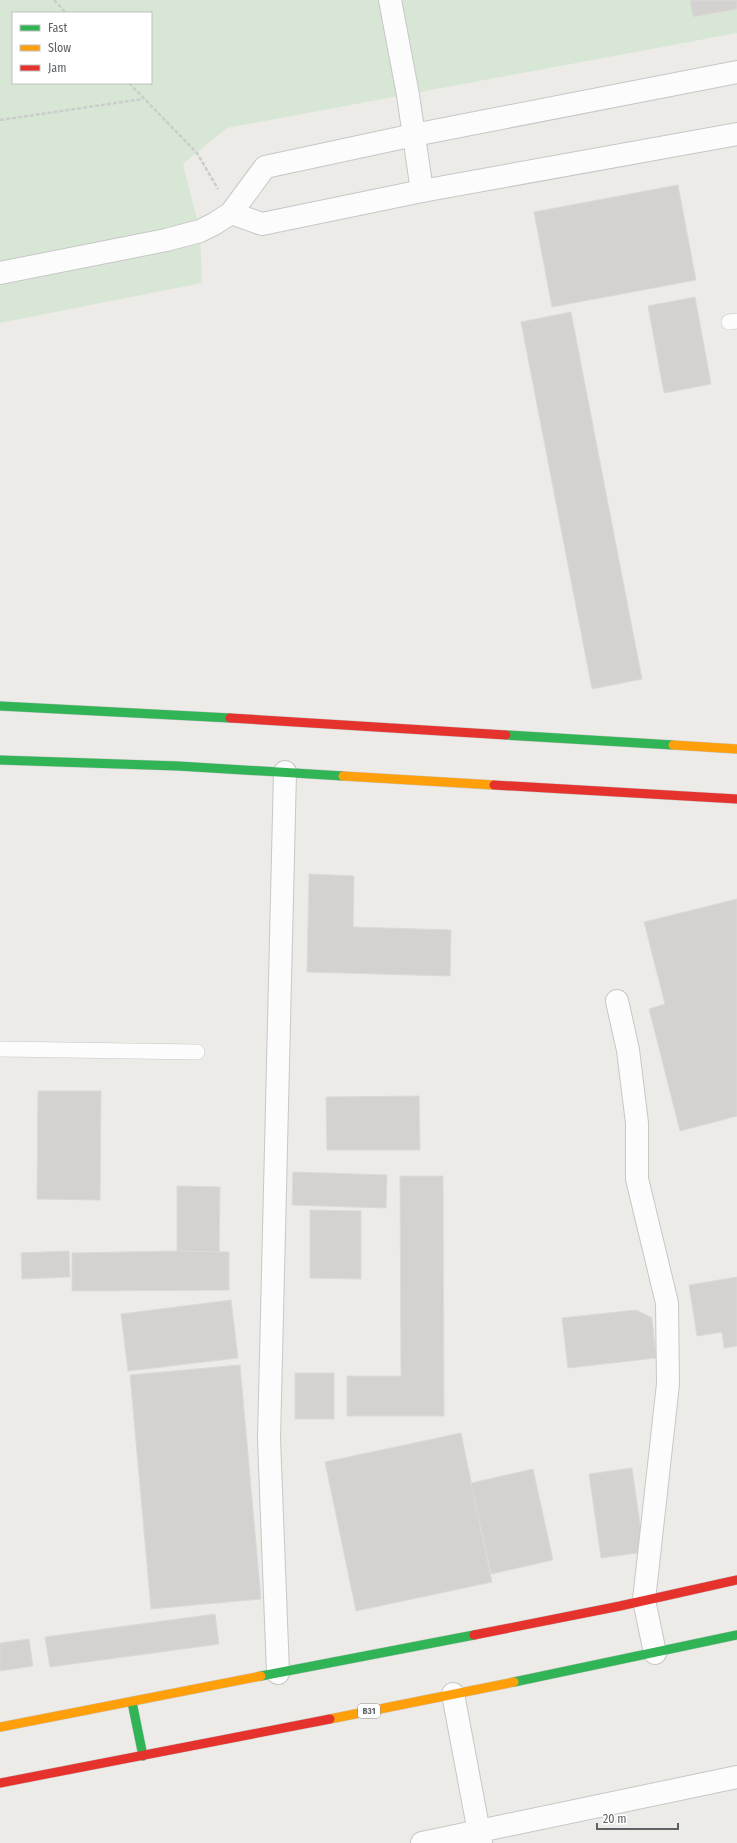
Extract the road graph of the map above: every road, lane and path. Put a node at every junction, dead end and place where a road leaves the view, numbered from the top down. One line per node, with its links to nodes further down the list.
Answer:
1 (54, 0): 3 (path)
2 (390, 0): 9 (street)
3 (65, 12)
4 (737, 72): 9 (street)
5 (130, 84): 6 (path)
6 (143, 99): 7 (path); 11 (path)
7 (0, 120)
8 (737, 134): 10 (street)
9 (414, 135): 10 (street); 11 (street)
10 (422, 191): 11 (street)
11 (231, 213): 12 (street)
12 (0, 273)
13 (0, 706): 14 (main road)
14 (737, 749)
15 (0, 760): 16 (main road)
16 (286, 772): 17 (main road); 25 (street)
17 (737, 799)
18 (617, 1001): 22 (street)
19 (0, 1049): 20 (lane)
20 (197, 1052)
21 (737, 1580): 22 (main road)
22 (644, 1600): 24 (street); 25 (main road)
23 (737, 1635): 24 (main road, B31)
24 (655, 1653): 26 (main road, B31)
25 (278, 1673): 27 (main road)
26 (453, 1694): 29 (main road, B31); 32 (street)
27 (132, 1702): 28 (main road); 29 (main road)
28 (0, 1727)
29 (143, 1756): 31 (main road, B31)
30 (737, 1777): 32 (street)
31 (0, 1783)
32 (480, 1837): 33 (street)
33 (422, 1843)

